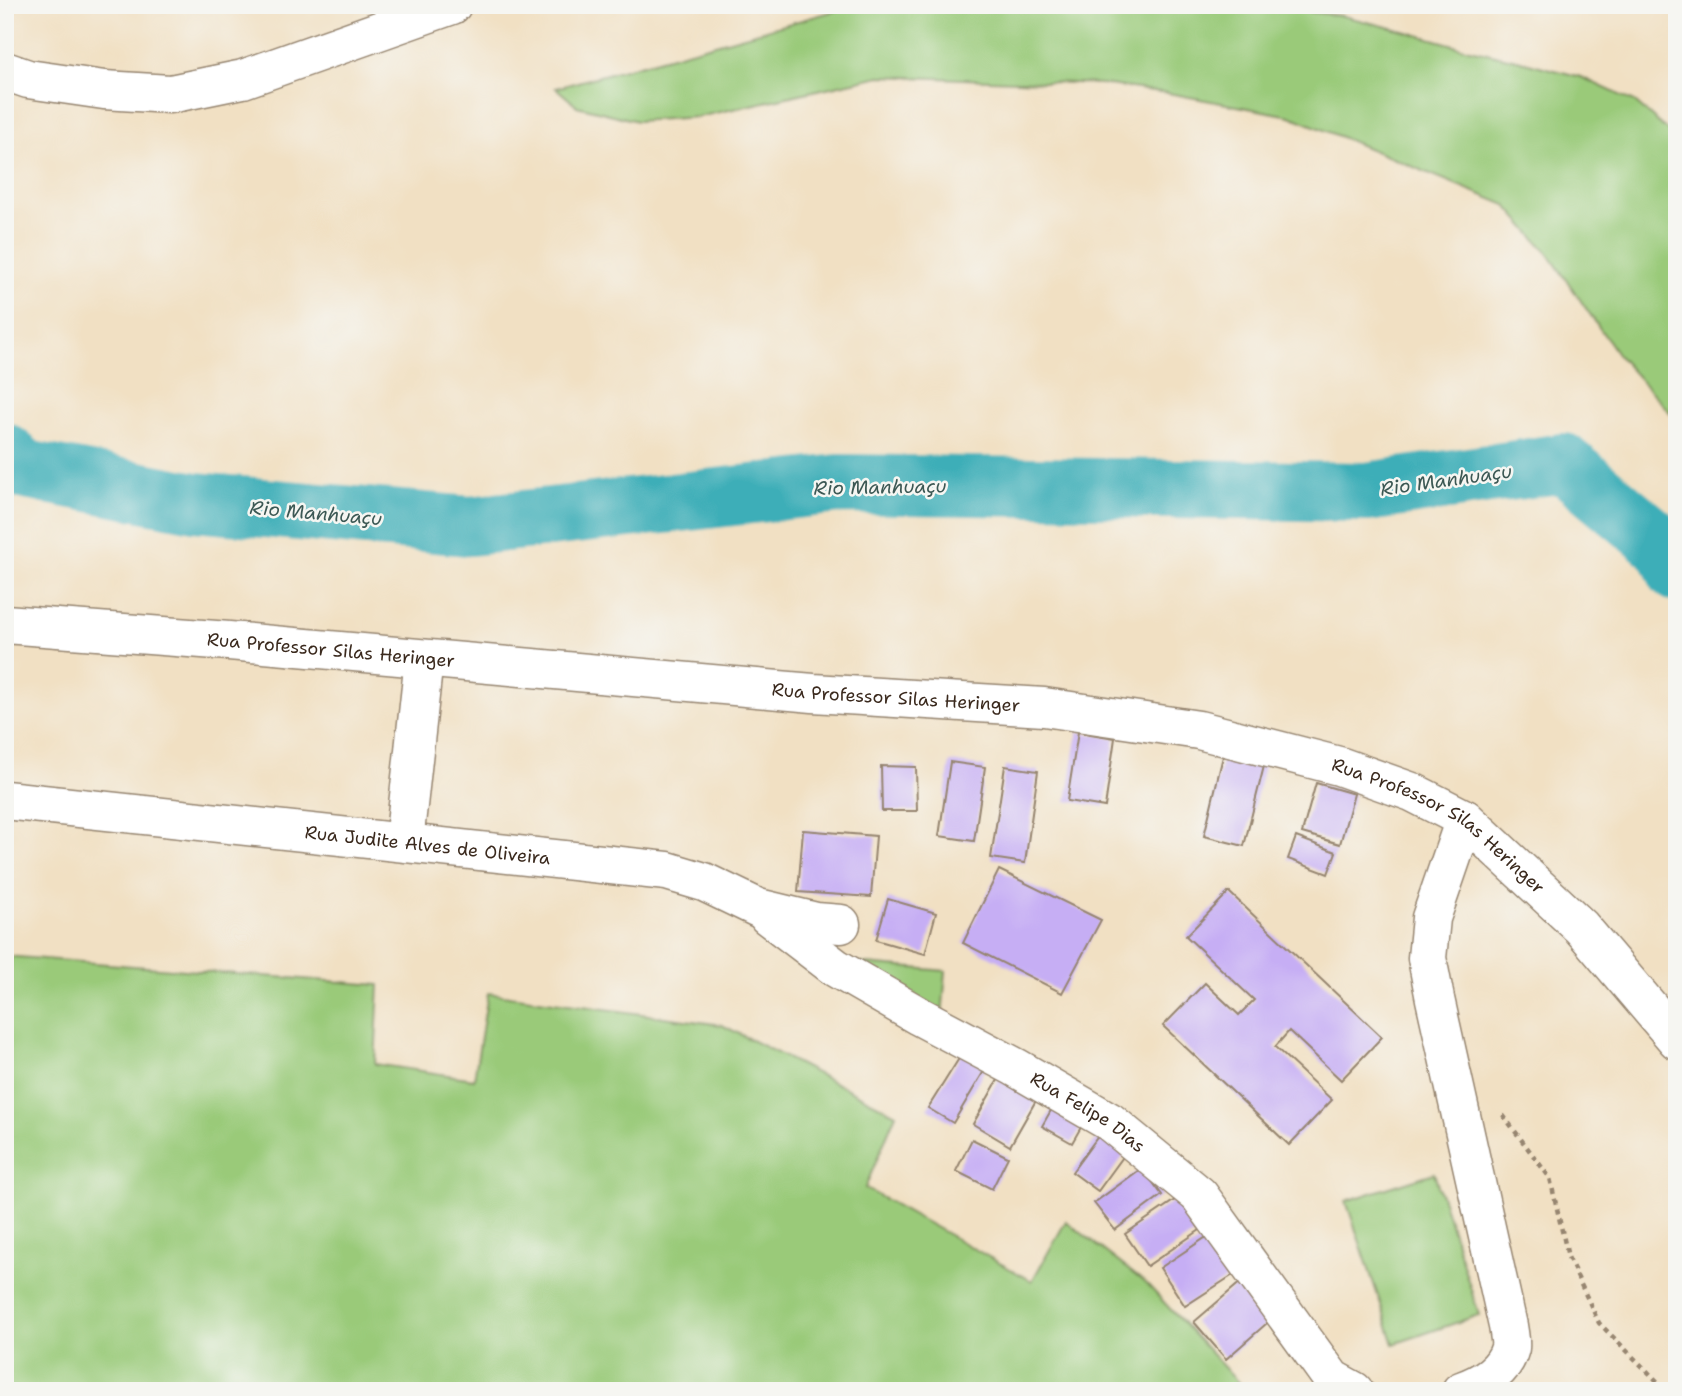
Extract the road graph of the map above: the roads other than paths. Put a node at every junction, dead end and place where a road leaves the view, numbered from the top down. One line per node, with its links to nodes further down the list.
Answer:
1 (452, 5): 2 (street)
2 (5, 71)
3 (5, 624): 4 (street, Rua Professor Silas Heringer)
4 (424, 659): 6 (street, Rua Professor Silas Heringer); 7 (street)
5 (5, 800): 7 (street, Rua Judite Alves de Oliveira)
6 (1465, 819): 10 (street, Rua Professor Silas Heringer); 12 (street)
7 (404, 842): 8 (street, Rua Judite Alves de Oliveira)
8 (758, 908): 9 (street, Rua Judite Alves de Oliveira); 11 (street, Rua Felipe Dias)
9 (841, 924)
10 (1677, 1040)
11 (1354, 1391)
12 (1461, 1391)

